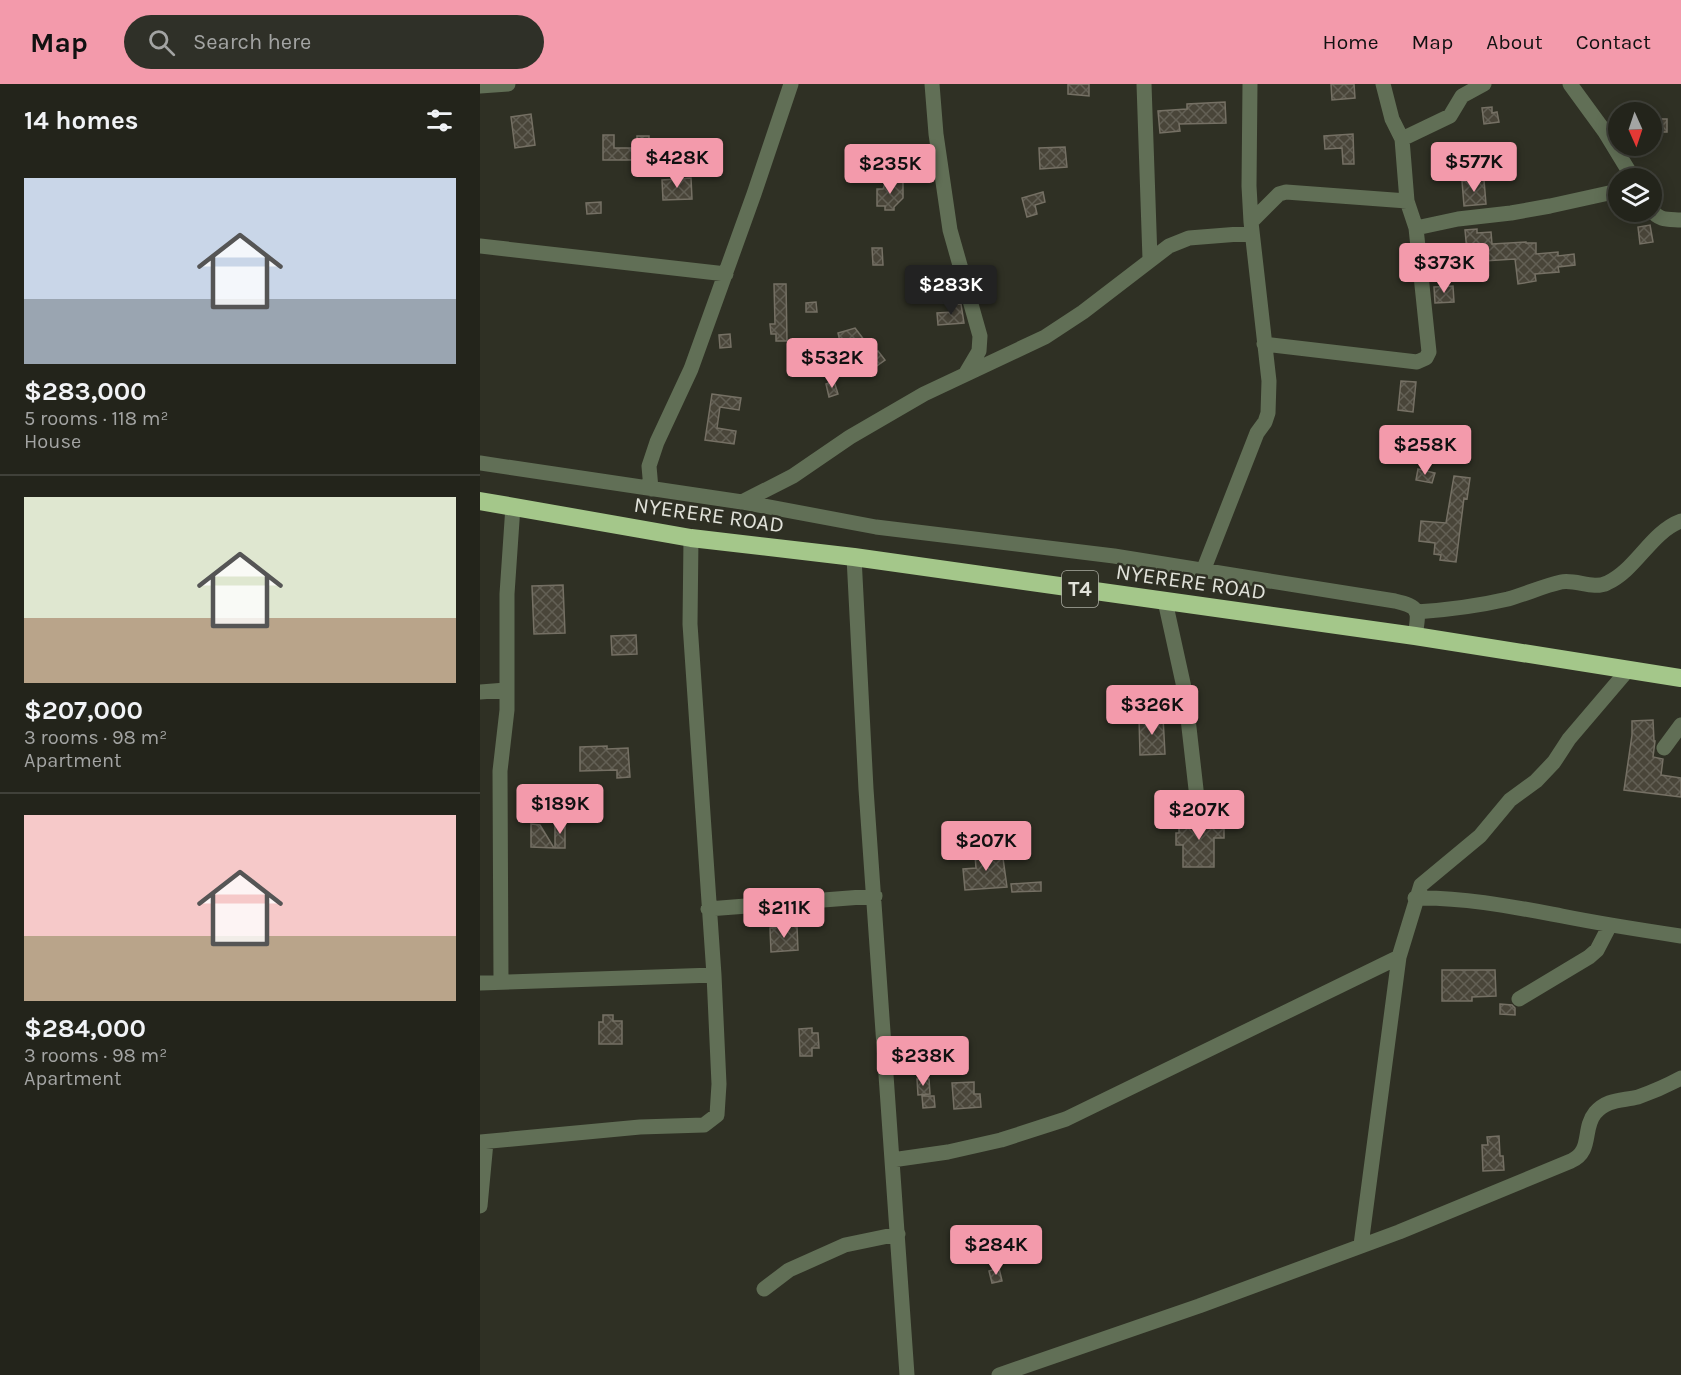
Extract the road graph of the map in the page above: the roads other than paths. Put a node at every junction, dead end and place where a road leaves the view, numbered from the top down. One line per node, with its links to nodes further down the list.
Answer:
1 (508, 84): 9 (street)
2 (791, 84): 20 (street)
3 (932, 84): 22 (street)
4 (1144, 84): 19 (street)
5 (1250, 84): 16 (street)
6 (1383, 84): 10 (street)
7 (1484, 84): 10 (street)
8 (1570, 84): 11 (street)
9 (480, 86)
10 (1402, 139): 13 (street)
11 (1627, 168)
12 (1608, 193): 17 (street)
13 (1407, 201): 16 (street); 17 (street)
14 (1662, 218): 15 (street)
15 (1681, 220)
16 (1252, 227): 19 (street); 21 (street)
17 (1416, 228): 21 (street)
18 (480, 246): 20 (street)
19 (1150, 259): 22 (street)
20 (726, 274): 24 (street)
21 (1264, 344): 31 (street)
22 (966, 373): 26 (street)
23 (480, 463): 24 (street)
24 (651, 489): 26 (street)
25 (480, 501): 27 (highway, NYERERE ROAD / T4)
26 (742, 502): 31 (street)
27 (513, 506): 29 (highway, NYERERE ROAD / T4); 37 (street)
28 (1681, 521): 33 (street)
29 (691, 538): 30 (highway, NYERERE ROAD / T4); 44 (street)
30 (854, 557): 32 (highway, NYERERE ROAD / T4); 42 (street)
31 (1203, 571): 33 (street)
32 (1165, 601): 34 (highway, NYERERE ROAD / T4); 41 (street)
33 (1416, 612): 34 (street)
34 (1415, 636): 35 (highway, NYERERE ROAD / T4)
35 (1627, 671): 36 (highway, NYERERE ROAD / T4); 43 (street)
36 (1681, 678)
37 (506, 690): 38 (street); 49 (street)
38 (480, 692)
39 (1681, 725): 40 (street)
40 (1664, 748)
41 (1197, 798)
42 (875, 896): 44 (street); 54 (street)
43 (1415, 898): 45 (street); 47 (street)
44 (708, 909): 48 (street)
45 (1610, 926): 46 (street); 51 (street)
46 (1681, 936)
47 (1399, 957): 54 (street); 57 (street)
48 (714, 975): 49 (street); 53 (street)
49 (501, 982): 50 (street)
50 (480, 983)
51 (1519, 999)
52 (1681, 1078): 57 (street)
53 (483, 1142): 55 (street)
54 (892, 1160): 56 (street)
55 (480, 1206)
56 (898, 1234): 58 (street); 59 (street)
57 (1361, 1245): 60 (street)
58 (764, 1289)
59 (907, 1375)
60 (999, 1375)

